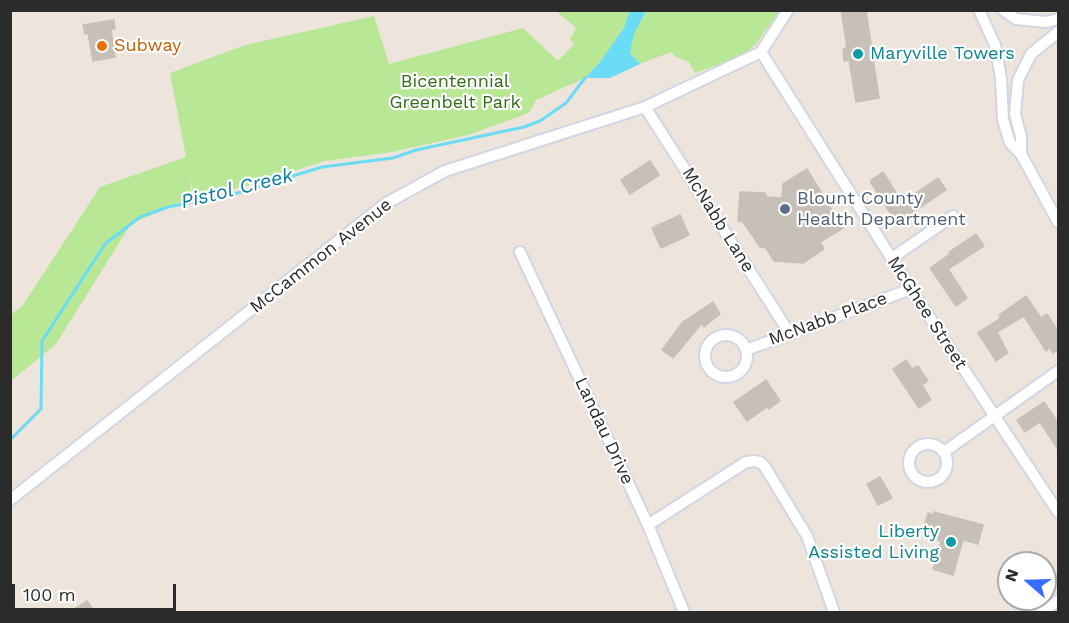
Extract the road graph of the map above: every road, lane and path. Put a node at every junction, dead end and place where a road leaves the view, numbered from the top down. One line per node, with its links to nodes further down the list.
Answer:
1 (789, 10): 6 (street)
2 (979, 10): 8 (street)
3 (1003, 10): 4 (street)
4 (1059, 19)
5 (1059, 32): 8 (street)
6 (761, 52): 7 (street, McCammon Avenue); 12 (street, McGhee Street)
7 (645, 107): 14 (street, McNabb Lane); 19 (street, McCammon Avenue)
8 (1021, 154): 10 (street)
9 (953, 216): 12 (street)
10 (1059, 222)
11 (520, 252): 21 (street, Landau Drive)
12 (892, 258): 13 (street, McGhee Street)
13 (911, 289): 14 (street, McNabb Place); 17 (street, McGhee Street)
14 (790, 334): 15 (street, McNabb Place)
15 (746, 350): 15 (street, McNabb Place)
16 (1059, 371): 17 (street)
17 (994, 417): 18 (street); 20 (street, McGhee Street)
18 (944, 452)
19 (10, 500)
20 (1059, 512)
21 (648, 525): 23 (street, Landau Drive); 24 (street)
22 (1059, 601): 25 (street)
23 (684, 612)
24 (834, 612)
25 (1041, 612)

